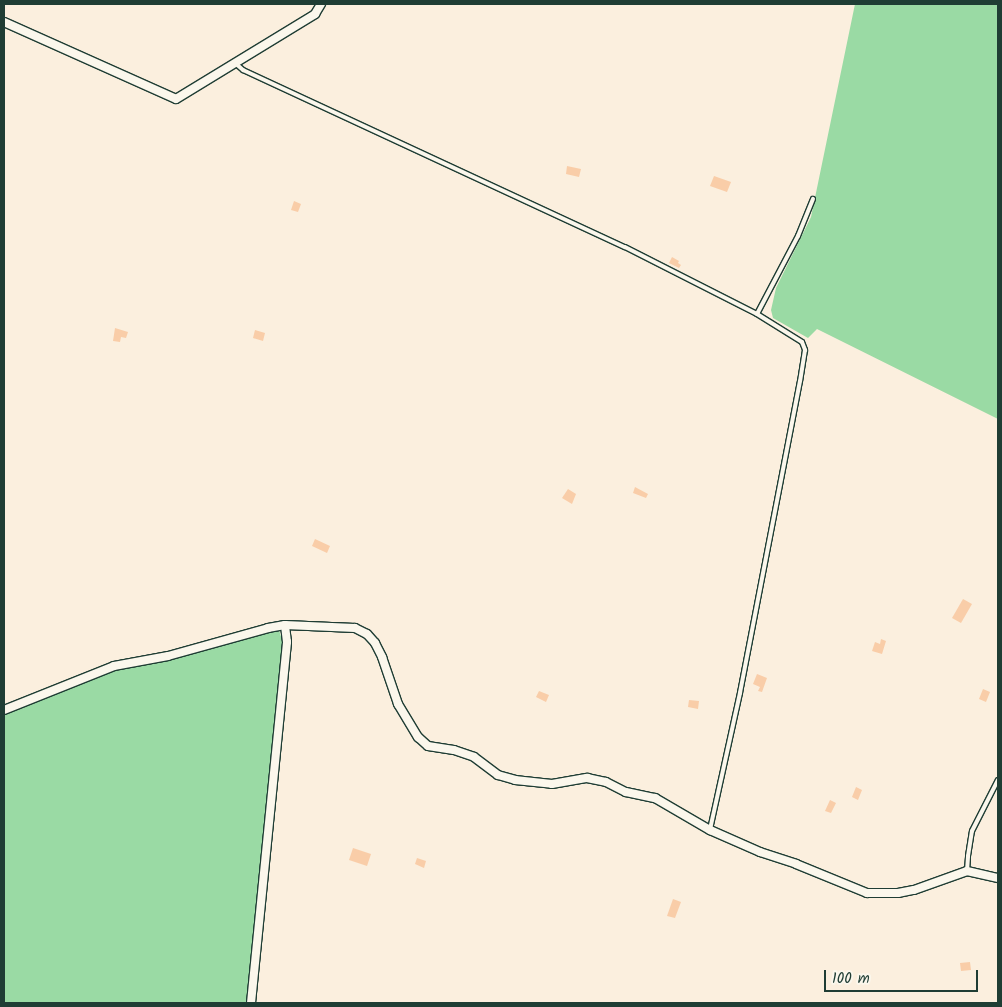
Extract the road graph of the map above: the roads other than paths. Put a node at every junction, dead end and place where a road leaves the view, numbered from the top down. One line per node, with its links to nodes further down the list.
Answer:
1 (321, 4): 3 (street)
2 (4, 22): 3 (street)
3 (235, 63): 5 (lane)
4 (813, 199): 5 (lane)
5 (757, 314): 9 (lane)
6 (285, 625): 7 (street); 9 (street); 12 (street)
7 (4, 710)
8 (998, 780): 10 (lane)
9 (710, 830): 10 (street)
10 (967, 871): 11 (street)
11 (998, 878)
12 (252, 1003)

